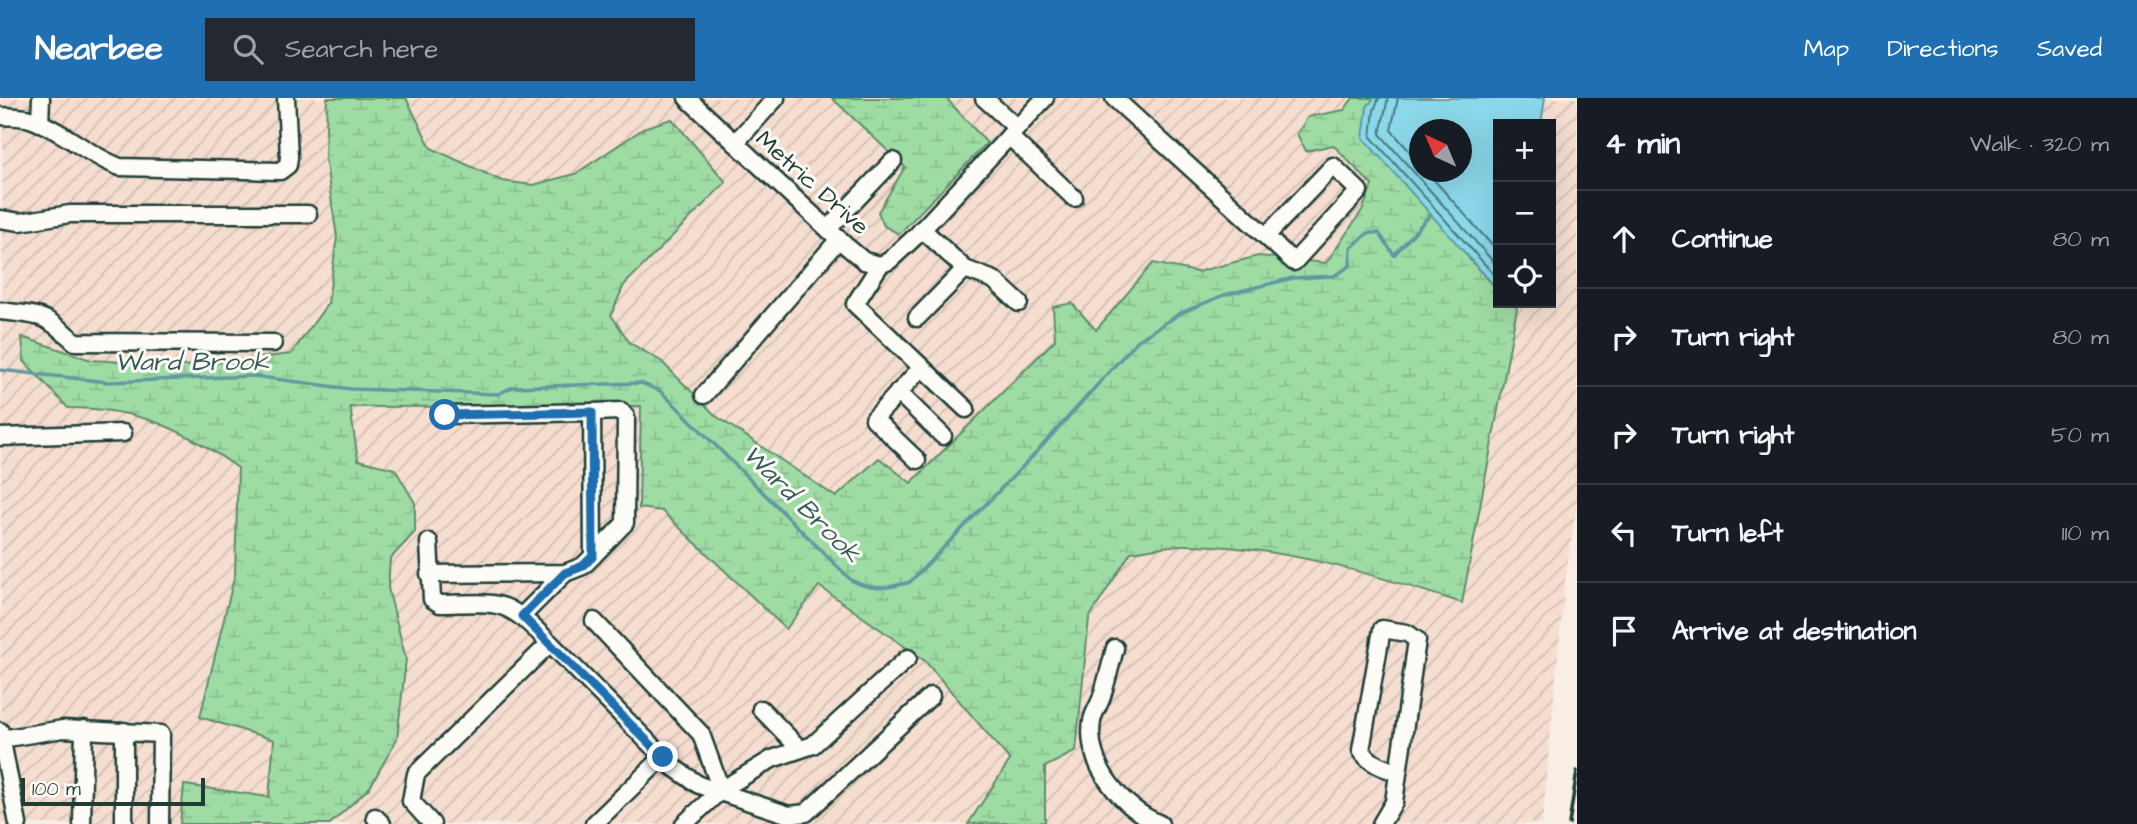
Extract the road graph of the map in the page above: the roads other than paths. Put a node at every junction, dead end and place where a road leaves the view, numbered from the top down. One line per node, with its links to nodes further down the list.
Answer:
1 (41, 98): 9 (street)
2 (286, 98): 9 (street)
3 (687, 98): 11 (street, Metric Drive)
4 (776, 98): 11 (street)
5 (984, 98): 10 (street)
6 (1045, 98): 10 (street)
7 (1114, 98): 18 (street)
8 (0, 116): 9 (street)
9 (40, 123)
10 (1013, 132): 13 (street); 16 (street)
11 (735, 142): 17 (street, Metric Drive)
12 (892, 161): 17 (street)
13 (1074, 198)
14 (308, 214): 15 (street)
15 (0, 219)
16 (922, 229): 19 (street); 20 (street)
17 (834, 234): 19 (street, Metric Drive); 27 (street)
18 (1266, 236): 18 (street)
19 (880, 265): 25 (street)
20 (965, 270): 21 (street); 23 (street)
21 (1019, 303)
22 (0, 311): 24 (street)
23 (917, 318)
24 (273, 343)
25 (922, 367): 26 (street); 28 (street)
26 (898, 392): 32 (street); 34 (street)
27 (704, 395)
28 (967, 409)
29 (592, 412): 30 (street); 36 (street); 36 (street)
30 (445, 415)
31 (123, 433): 33 (street)
32 (943, 436)
33 (0, 437)
34 (917, 460)
35 (429, 542): 37 (street)
36 (593, 556): 38 (street)
37 (429, 573): 38 (street); 39 (street)
38 (565, 573): 39 (street)
39 (522, 616): 41 (street)
40 (594, 621): 52 (street)
41 (550, 643): 50 (street); 58 (street)
42 (1115, 648): 62 (street)
43 (908, 658): 49 (street)
44 (930, 696): 53 (street)
45 (761, 709): 49 (street)
46 (84, 729): 47 (street); 48 (street); 55 (street)
47 (124, 731): 56 (street); 57 (street)
48 (1, 735): 54 (street)
49 (800, 749): 52 (street)
50 (663, 757): 52 (street); 59 (street)
51 (1397, 772): 51 (street); 63 (street)
52 (721, 790): 53 (street); 60 (street)
53 (780, 811): 61 (street)
54 (18, 824)
55 (82, 824)
56 (124, 824)
57 (160, 824)
58 (432, 824)
59 (594, 824)
60 (684, 824)
61 (791, 824)
62 (1160, 824)
63 (1381, 824)

